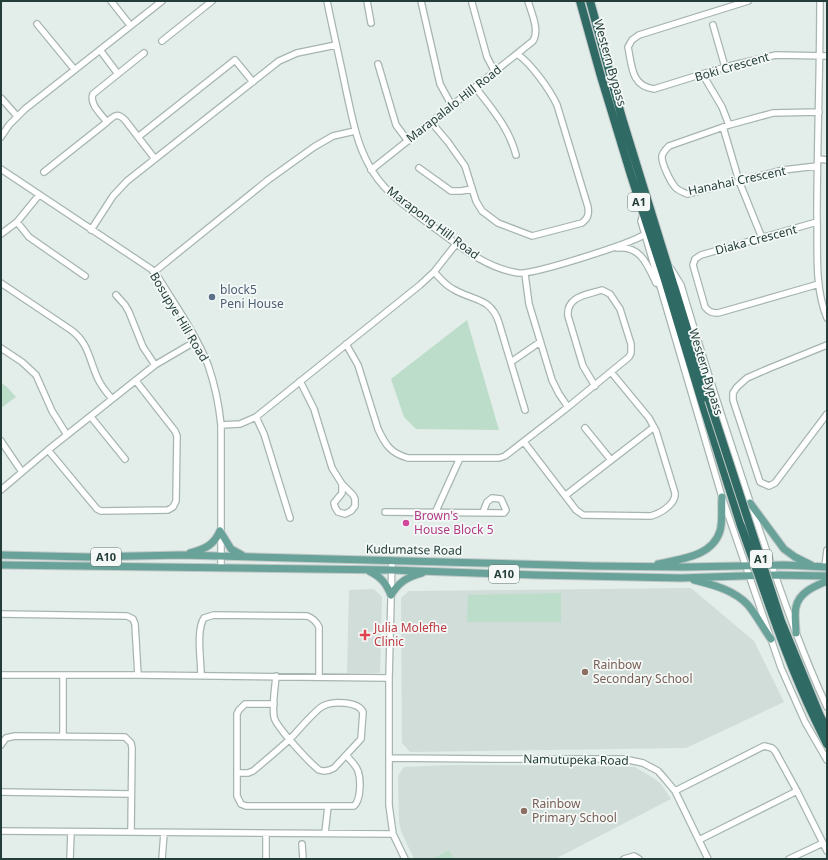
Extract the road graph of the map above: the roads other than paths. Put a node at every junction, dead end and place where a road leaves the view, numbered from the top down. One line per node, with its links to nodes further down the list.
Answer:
1 (111, 1): 17 (street)
2 (162, 1): 17 (street)
3 (212, 1): 19 (street)
4 (327, 1): 20 (street, Marapong Hill Road)
5 (368, 1): 15 (street)
6 (421, 1): 35 (street)
7 (528, 1): 23 (street, Marapalalo Hill Road)
8 (580, 1): 57 (highway, Western Bypass / A1)
9 (590, 1): 66 (highway, Western Bypass / A1)
10 (723, 1): 14 (street)
11 (748, 1): 14 (street)
12 (820, 1): 24 (street)
13 (472, 3): 29 (street)
14 (725, 8): 31 (street, Boki Crescent)
15 (371, 23)
16 (37, 24): 28 (street)
17 (130, 25): 21 (street)
18 (714, 25): 27 (street)
19 (162, 41)
20 (336, 44): 32 (street); 41 (street, Marapong Hill Road)
21 (100, 50): 28 (street); 30 (street)
22 (144, 53): 30 (street)
23 (517, 54): 29 (street, Marapalalo Hill Road); 55 (street)
24 (820, 56): 25 (street, Boki Crescent); 27 (street, Boki Crescent); 36 (street)
25 (827, 56)
26 (378, 64): 44 (street)
27 (725, 68): 31 (street, Boki Crescent)
28 (74, 69): 37 (street)
29 (495, 72): 33 (street, Marapalalo Hill Road)
30 (118, 74): 38 (street)
31 (703, 75): 40 (street)
32 (253, 82): 43 (street); 46 (street)
33 (476, 88): 35 (street, Marapalalo Hill Road); 45 (street)
34 (1, 98): 37 (street)
35 (452, 106): 39 (street, Marapalalo Hill Road)
36 (819, 112): 40 (street); 47 (street)
37 (17, 116): 42 (street)
38 (107, 122): 43 (street); 53 (street)
39 (432, 122): 44 (street, Marapalalo Hill Road); 55 (street)
40 (726, 126): 54 (street); 54 (street, Hanahai Crescent)
41 (355, 130): 52 (street, Marapong Hill Road); 67 (street)
42 (1, 137)
43 (138, 137): 46 (street)
44 (408, 141): 52 (street, Marapalalo Hill Road)
45 (516, 155)
46 (155, 159): 60 (street)
47 (818, 159): 48 (street); 49 (street)
48 (827, 160)
49 (817, 166): 54 (street, Hanahai Crescent); 59 (street)
50 (419, 168): 55 (street)
51 (1, 169): 56 (street, Bosupye Hill Road)
52 (371, 170): 64 (street, Marapong Hill Road)
53 (44, 172)
54 (739, 181): 63 (street)
55 (472, 188)
56 (39, 195): 58 (street); 60 (street, Bosupye Hill Road)
57 (643, 215): 62 (street); 152 (highway, Western Bypass / A1, bridge)
58 (17, 222): 61 (street); 70 (street)
59 (817, 222): 63 (street, Diaka Crescent); 72 (street)
60 (91, 230): 67 (street, Bosupye Hill Road)
61 (1, 234)
62 (645, 234): 65 (street, Marapong Hill Road); 74 (street)
63 (762, 238): 72 (street, Diaka Crescent)
64 (456, 244): 68 (street); 69 (street, Marapong Hill Road)
65 (608, 249): 69 (street, Marapong Hill Road); 74 (street)
66 (668, 263): 108 (street); 152 (highway, Western Bypass / A1, bridge)
67 (154, 272): 76 (street, Bosupye Hill Road)
68 (434, 272): 78 (street); 81 (street)
69 (525, 274): 77 (street)
70 (85, 276)
71 (1, 283): 87 (street)
72 (819, 284): 75 (street)
73 (116, 295): 82 (street)
74 (662, 296): 107 (street)
75 (827, 318)
76 (196, 341): 82 (street); 93 (street, Bosupye Hill Road)
77 (540, 342): 81 (street); 88 (street)
78 (346, 344): 85 (street); 100 (street)
79 (827, 345): 90 (street)
80 (1, 348): 96 (street)
81 (511, 362): 89 (street)
82 (155, 365): 84 (street)
83 (611, 372): 86 (street); 86 (street); 94 (street)
84 (136, 381): 87 (street); 99 (street)
85 (300, 381): 92 (street); 104 (street)
86 (595, 386): 88 (street)
87 (112, 400): 91 (street)
88 (568, 407): 98 (street)
89 (525, 410)
90 (827, 414)
91 (91, 417): 96 (street); 101 (street)
92 (256, 417): 93 (street); 112 (street)
93 (221, 425): 113 (street, Bosupye Hill Road)
94 (654, 427): 102 (street); 106 (street)
95 (585, 428): 102 (street)
96 (67, 435): 99 (street)
97 (1, 441): 103 (street)
98 (524, 442): 100 (street); 106 (street)
99 (48, 450): 103 (street)
100 (460, 458): 109 (street)
101 (125, 459)
102 (611, 460): 106 (street)
103 (22, 472): 105 (street)
104 (342, 484): 104 (street)
105 (1, 490)
106 (566, 495)
107 (722, 497): 115 (street); 123 (main road)
108 (750, 503): 114 (street); 126 (main road)
109 (436, 511): 110 (street); 111 (street)
110 (385, 512)
111 (483, 512)
112 (290, 518)
113 (220, 531): 117 (main road); 119 (street, Bosupye Hill Road); 120 (main road)
114 (762, 536): 115 (street); 125 (street)
115 (738, 541): 124 (street)
116 (827, 550): 127 (street)
117 (181, 555): 118 (main road, Kudumatse Road / A10); 119 (main road, Kudumatse Road / A10)
118 (1, 556)
119 (221, 556): 120 (main road, Kudumatse Road / A10); 128 (street, Bosupye Hill Road)
120 (244, 556): 121 (main road, Kudumatse Road / A10)
121 (392, 560): 123 (main road, Kudumatse Road / A10); 130 (street)
122 (1, 565): 128 (main road, Kudumatse Road / A10)
123 (644, 566): 124 (main road, Kudumatse Road / A10)
124 (746, 566): 125 (main road, Kudumatse Road / A10); 133 (street)
125 (772, 566): 126 (main road, Kudumatse Road / A10); 132 (street)
126 (815, 567): 127 (main road, Kudumatse Road / A10)
127 (826, 567)
128 (221, 568): 129 (main road, Kudumatse Road / A10)
129 (365, 570): 130 (main road, Kudumatse Road / A10); 137 (main road)
130 (391, 570): 131 (main road, Kudumatse Road / A10); 137 (street)
131 (432, 571): 135 (main road, Kudumatse Road / A10); 137 (main road)
132 (775, 575): 133 (main road, Kudumatse Road / A10); 134 (main road, Kudumatse Road / A10); 138 (street)
133 (749, 576): 135 (main road, Kudumatse Road / A10); 140 (street)
134 (827, 576)
135 (681, 578): 142 (main road)
136 (827, 581): 141 (main road)
137 (391, 595): 149 (street)
138 (786, 605): 140 (street); 141 (street)
139 (1, 614): 144 (street)
140 (763, 615): 142 (street)
141 (796, 633): 151 (street)
142 (771, 639): 160 (street)
143 (1, 675): 146 (street)
144 (138, 675): 145 (street); 146 (street)
145 (201, 675): 147 (street); 148 (street)
146 (63, 676): 154 (street)
147 (276, 676): 148 (street); 150 (street)
148 (319, 677): 149 (street)
149 (389, 678): 159 (street)
150 (274, 704): 155 (street); 161 (street)
151 (827, 707)
152 (817, 718): 153 (highway, Western Bypass / A1); 156 (highway, Western Bypass / A1)
153 (827, 729)
154 (63, 736): 157 (street); 165 (street)
155 (290, 739): 158 (street); 158 (street); 161 (street)
156 (827, 744)
157 (1, 745)
158 (346, 755): 166 (street)
159 (389, 758): 162 (street, Namutupeka Road); 173 (street)
160 (827, 760)
161 (237, 773): 166 (street)
162 (675, 791): 163 (street); 174 (street, Namutupeka Road)
163 (797, 791): 174 (street); 175 (street)
164 (1, 792): 165 (street)
165 (130, 794): 169 (street)
166 (328, 806): 171 (street)
167 (1, 831): 168 (street)
168 (71, 832): 169 (street); 178 (street)
169 (131, 832): 170 (street)
170 (164, 833): 172 (street); 179 (street)
171 (325, 833): 172 (street); 173 (street)
172 (266, 834): 180 (street)
173 (393, 834): 182 (street)
174 (698, 840): 185 (street, Namutupeka Road)
175 (823, 843): 177 (street); 186 (street)
176 (302, 844): 181 (street)
177 (827, 851)
178 (70, 859)
179 (162, 859)
180 (266, 859)
181 (302, 859)
182 (405, 859)
183 (624, 859): 184 (street)
184 (639, 859)
185 (708, 859)
186 (789, 859)

